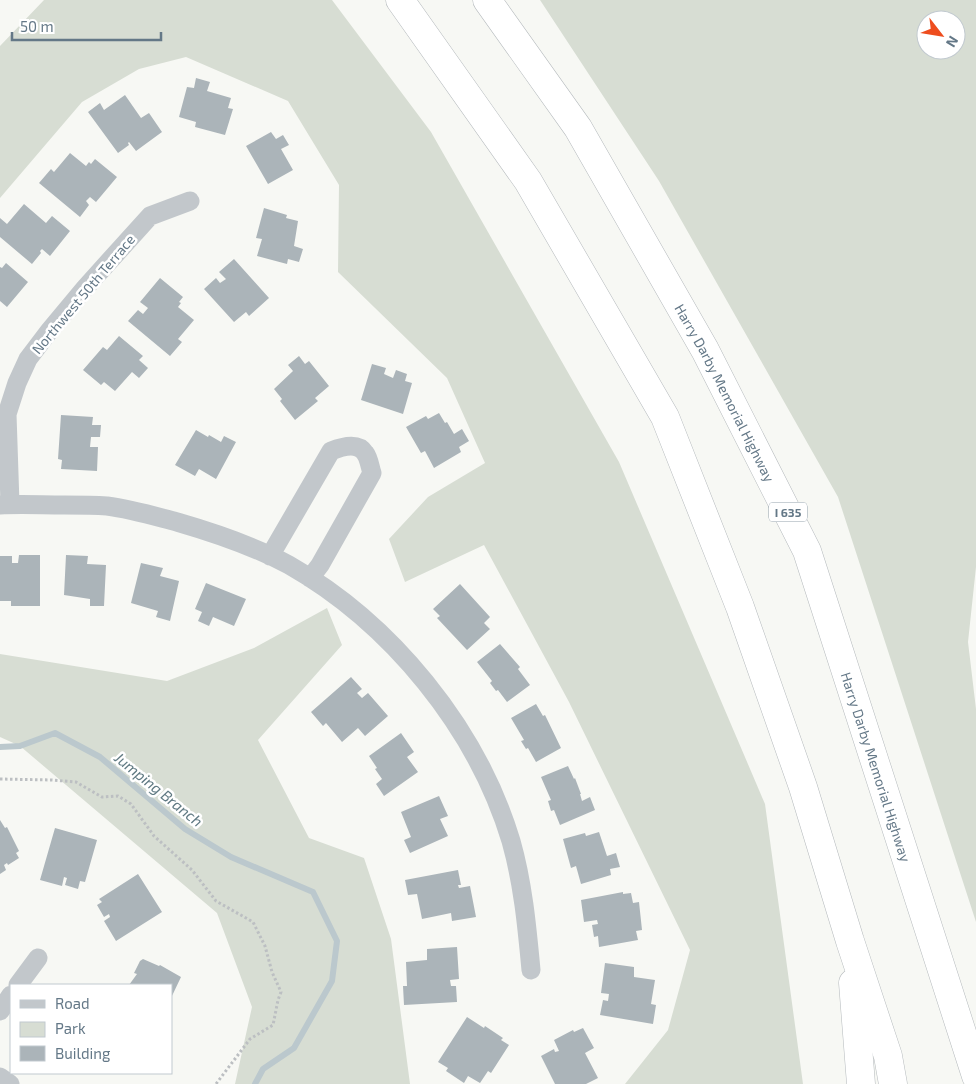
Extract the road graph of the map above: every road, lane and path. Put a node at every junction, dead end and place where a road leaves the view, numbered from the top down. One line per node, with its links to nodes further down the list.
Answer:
1 (400, 0): 8 (highway)
2 (487, 0): 14 (highway, Harry Darby Memorial Highway / I 635)
3 (190, 200): 4 (street, Northwest 50th Terrace)
4 (5, 505): 5 (street)
5 (270, 556): 6 (street); 6 (street)
6 (310, 578): 10 (street)
7 (0, 779): 17 (path)
8 (850, 941): 18 (highway); 19 (highway)
9 (38, 958): 11 (street)
10 (531, 970)
11 (19, 984)
12 (10, 996): 13 (street)
13 (0, 1011)
14 (976, 1076)
15 (0, 1077): 16 (street)
16 (10, 1084)
17 (216, 1084)
18 (861, 1084)
19 (893, 1084)

